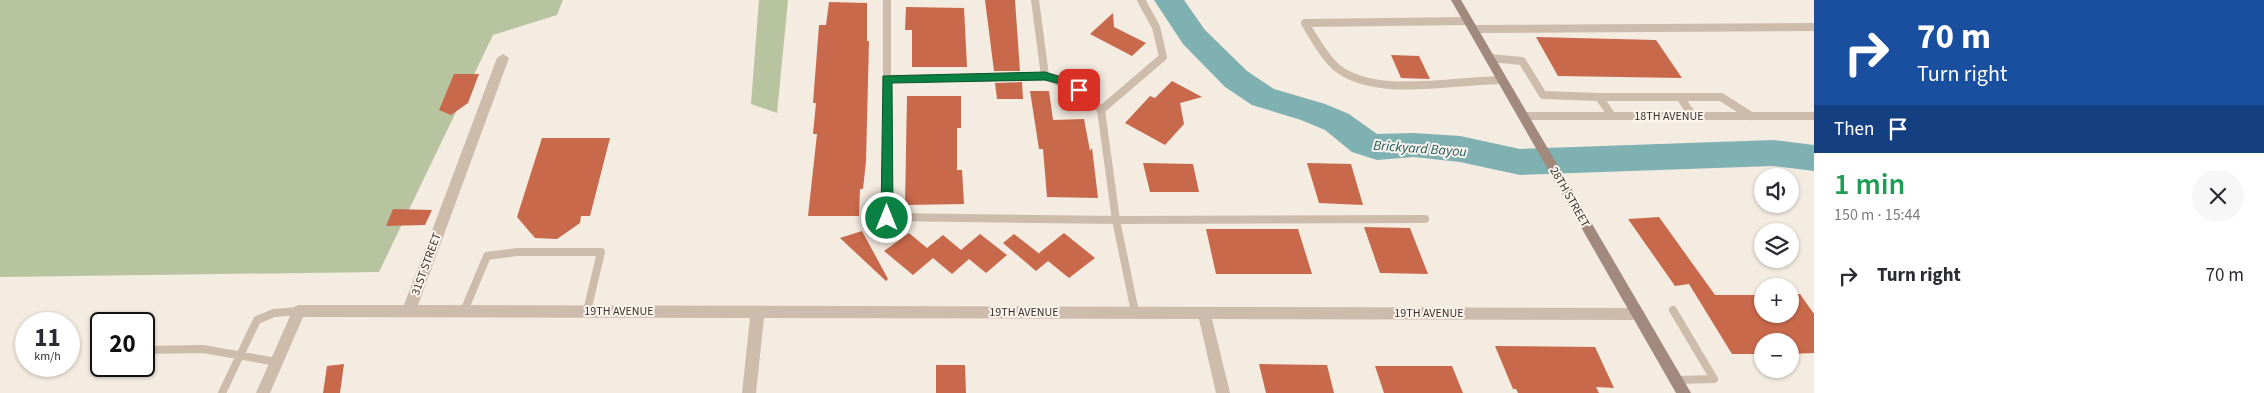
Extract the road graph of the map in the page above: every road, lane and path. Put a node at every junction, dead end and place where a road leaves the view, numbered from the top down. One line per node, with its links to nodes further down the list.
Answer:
1 (887, 0): 10 (lane)
2 (1034, 0): 9 (lane)
3 (1141, 0): 14 (lane)
4 (1456, 0): 5 (main road, 28TH STREET)
5 (1471, 25): 6 (lane); 8 (main road, 28TH STREET); 11 (lane)
6 (1814, 27)
7 (503, 58): 24 (street, 31ST STREET)
8 (1490, 58): 11 (main road, 28TH STREET); 12 (lane)
9 (1045, 76): 10 (lane); 14 (lane)
10 (886, 79): 21 (lane)
11 (1502, 80): 15 (main road, 28TH STREET)
12 (1600, 97): 13 (lane); 16 (lane)
13 (1680, 97): 17 (lane); 18 (lane)
14 (1101, 110): 21 (lane)
15 (1524, 116): 16 (street, 18TH AVENUE); 30 (main road, 28TH STREET)
16 (1612, 116): 17 (street, 18TH AVENUE)
17 (1693, 116): 18 (street, 18TH AVENUE)
18 (1751, 116): 19 (street, 18TH AVENUE)
19 (1814, 116)
20 (1425, 219): 21 (lane)
21 (1116, 220): 28 (lane)
22 (1672, 310): 34 (lane)
23 (299, 311): 24 (street, 31ST STREET); 32 (lane); 33 (street)
24 (409, 311): 25 (street, 19TH AVENUE)
25 (464, 311): 26 (street, 19TH AVENUE); 26 (lane)
26 (587, 311): 27 (street, 19TH AVENUE)
27 (758, 312): 28 (street, 19TH AVENUE); 37 (street)
28 (1135, 312): 29 (street, 19TH AVENUE)
29 (1204, 312): 30 (street, 19TH AVENUE); 38 (street)
30 (1638, 314): 34 (main road, 28TH STREET)
31 (155, 350): 32 (lane)
32 (238, 355): 33 (lane); 35 (lane)
33 (276, 362): 36 (street)
34 (1677, 380): 39 (main road, 28TH STREET)
35 (222, 393)
36 (263, 393)
37 (749, 393)
38 (1223, 393)
39 (1684, 393)

